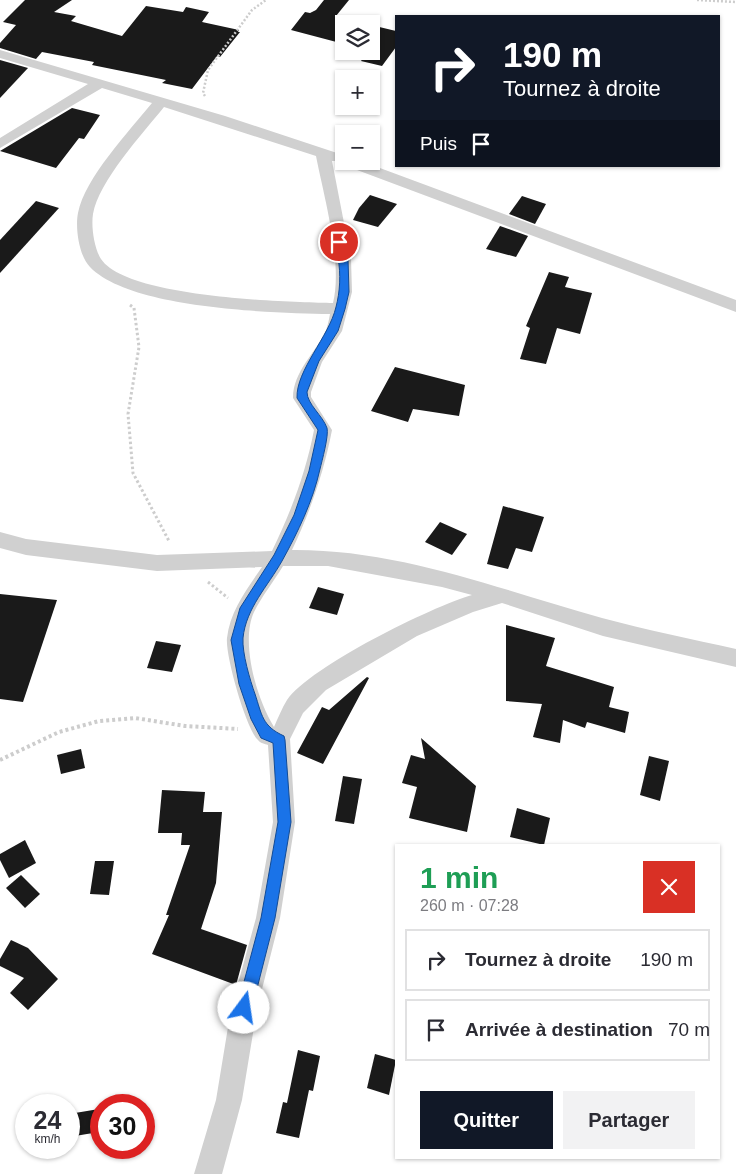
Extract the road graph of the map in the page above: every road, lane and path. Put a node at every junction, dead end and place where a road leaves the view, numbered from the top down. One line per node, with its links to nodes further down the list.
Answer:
1 (266, 0): 7 (path)
2 (697, 0): 3 (path)
3 (736, 2)
4 (0, 54): 5 (street)
5 (99, 84): 6 (street); 8 (street)
6 (161, 102): 7 (street); 14 (street)
7 (220, 119): 9 (street)
8 (0, 144)
9 (323, 153): 10 (street); 14 (street)
10 (335, 157)
11 (369, 170): 13 (street)
12 (128, 302): 17 (path)
13 (736, 306)
14 (340, 309): 16 (street)
15 (0, 540): 17 (street)
16 (278, 558): 17 (street); 18 (street); 19 (street)
17 (184, 563): 19 (path)
18 (502, 595): 20 (street); 21 (street)
19 (244, 611): 21 (street)
20 (736, 658)
21 (272, 737): 22 (path); 23 (street)
22 (0, 760)
23 (208, 1174)

